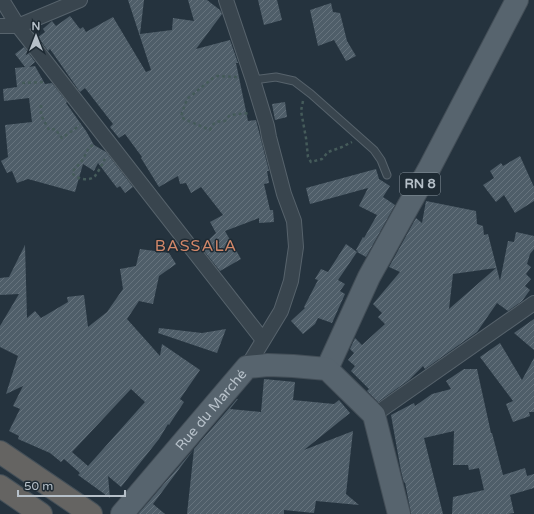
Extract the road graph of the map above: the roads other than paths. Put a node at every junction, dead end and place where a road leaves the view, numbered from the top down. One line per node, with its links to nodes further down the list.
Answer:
1 (2, 0): 6 (street)
2 (80, 0): 6 (street)
3 (226, 0): 7 (street)
4 (517, 0): 12 (main road, RN 8)
5 (0, 26): 6 (street)
6 (18, 26): 10 (street)
7 (253, 80): 8 (lane); 10 (street)
8 (387, 175)
9 (534, 303): 13 (street)
10 (262, 340): 11 (street)
11 (247, 367): 12 (main road, Rue du Marché); 18 (main road, Rue du Marché)
12 (327, 369): 13 (main road)
13 (374, 415): 19 (main road)
14 (0, 452): 17 (highway)
15 (0, 486): 16 (highway)
16 (41, 514)
17 (92, 514)
18 (122, 514)
19 (399, 514)

